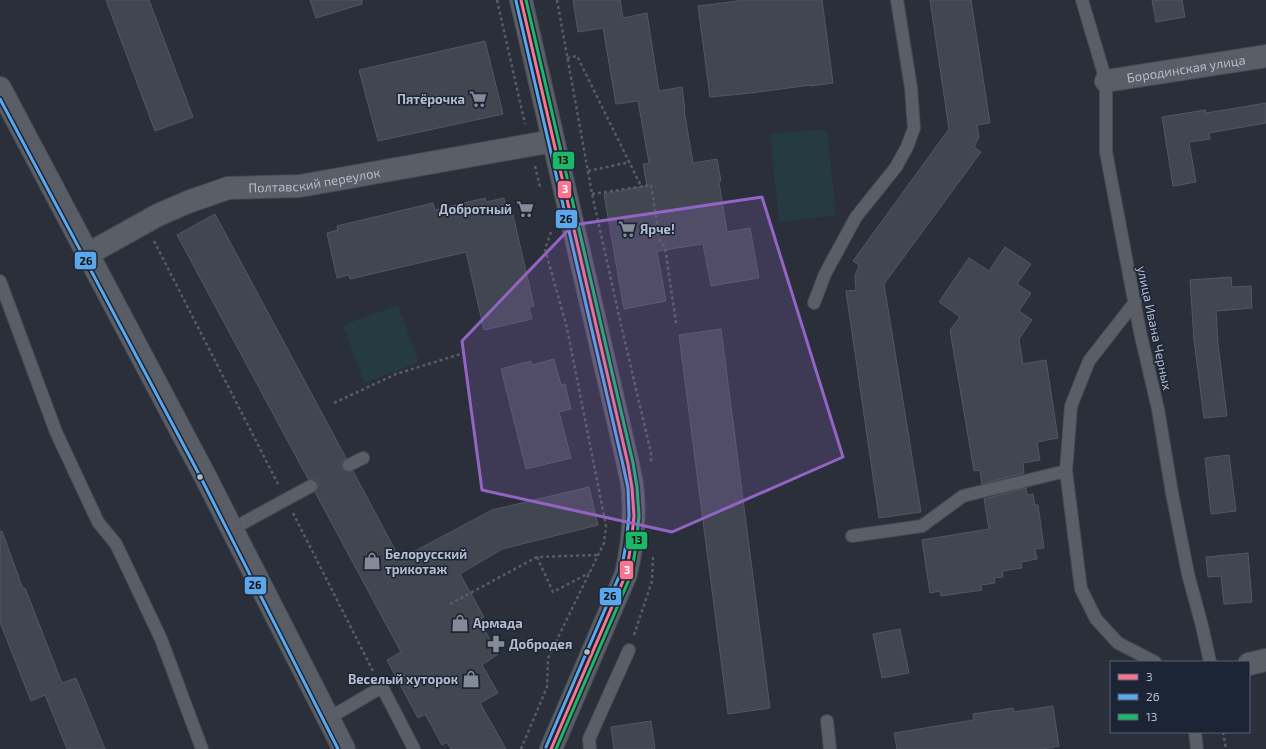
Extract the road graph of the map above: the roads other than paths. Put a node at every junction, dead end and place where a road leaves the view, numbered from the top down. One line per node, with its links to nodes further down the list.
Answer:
1 (520, 0): 7 (street)
2 (897, 0): 11 (lane)
3 (1082, 0): 5 (lane, улица Ивана Черных)
4 (1266, 56): 5 (street, Бородинская улица)
5 (1106, 81): 10 (lane, улица Ивана Черных)
6 (0, 88): 8 (main road)
7 (553, 141): 8 (street, Полтавский переулок); 29 (street)
8 (88, 254): 16 (main road)
9 (0, 281): 26 (lane)
10 (1135, 302): 14 (lane); 21 (lane, улица Ивана Черных)
11 (814, 303)
12 (363, 458): 13 (lane)
13 (350, 465)
14 (1066, 471): 17 (lane); 20 (lane)
15 (311, 486): 16 (lane)
16 (232, 529): 23 (main road)
17 (852, 536)
18 (628, 650): 30 (lane)
19 (1266, 660): 22 (street)
20 (1153, 661)
21 (1210, 661)
22 (1250, 664)
23 (329, 718): 27 (main road); 28 (lane)
24 (827, 721): 31 (lane)
25 (1195, 733): 32 (lane)
26 (202, 749)
27 (344, 749)
28 (414, 749)
29 (551, 749)
30 (590, 749)
31 (830, 749)
32 (1197, 749)

